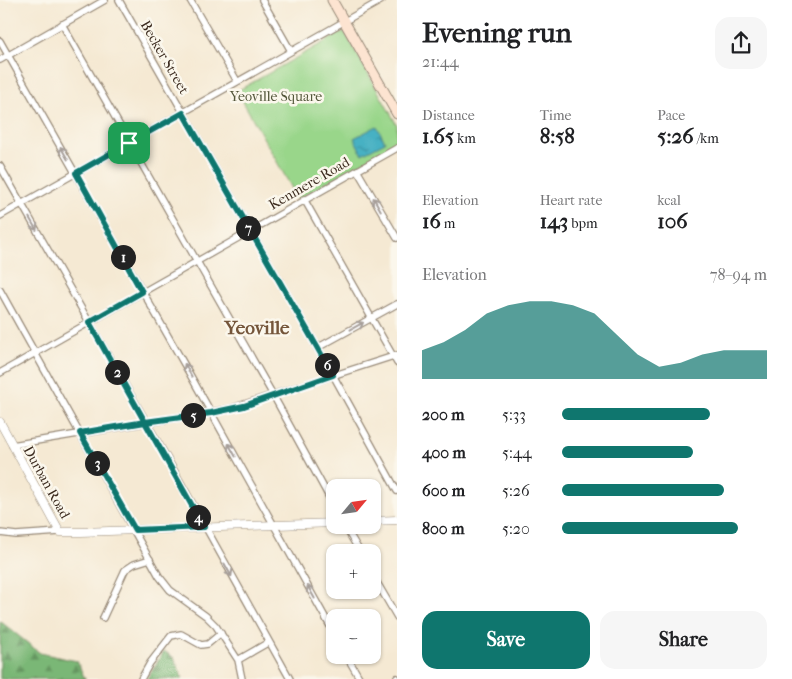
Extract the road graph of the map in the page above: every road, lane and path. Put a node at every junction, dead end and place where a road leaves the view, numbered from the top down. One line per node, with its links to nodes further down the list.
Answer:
1 (105, 0): 8 (street)
2 (119, 0): 14 (street, Becker Street)
3 (190, 0): 13 (street)
4 (262, 0): 10 (street)
5 (332, 0): 7 (main road)
6 (382, 0): 7 (street)
7 (344, 22): 10 (street); 15 (main road)
8 (62, 24): 11 (street); 16 (street)
9 (0, 41): 11 (street)
10 (291, 51): 13 (street)
11 (8, 55): 12 (street); 20 (street, one-way to 11)
12 (0, 60)
13 (237, 81): 14 (street)
14 (183, 113): 16 (street); 24 (street, Becker Street)
15 (397, 114)
16 (129, 143): 20 (street); 26 (street)
17 (397, 148): 19 (street, Kenmere Road)
18 (0, 166): 22 (street)
19 (357, 170): 21 (street, Kenmere Road); 25 (street, one-way to 19)
20 (76, 173): 22 (street); 28 (street)
21 (304, 199): 24 (street, Kenmere Road); 30 (street)
22 (21, 203): 23 (street); 31 (street, one-way to 31)
23 (0, 216)
24 (250, 231): 26 (street, Kenmere Road); 32 (street, Becker Street)
25 (397, 238)
26 (197, 261): 28 (street, Kenmere Road); 38 (street)
27 (0, 290): 33 (street)
28 (142, 292): 31 (street, Kenmere Road); 39 (street, one-way to 28)
29 (397, 304): 30 (street)
30 (372, 318): 32 (street, one-way to 30); 34 (street)
31 (89, 322): 33 (street, Kenmere Road); 41 (street)
32 (317, 348): 37 (street, Becker Street)
33 (36, 353): 36 (street, Kenmere Road); 42 (street)
34 (395, 355): 35 (street); 37 (street)
35 (397, 363)
36 (0, 373)
37 (333, 375): 38 (street); 44 (street, Becker Street)
38 (273, 395): 39 (street); 45 (street)
39 (211, 413): 41 (street); 49 (street, one-way to 39)
40 (0, 422): 43 (street, Durban Road)
41 (145, 422): 42 (street); 50 (street)
42 (80, 433): 43 (street); 51 (street)
43 (12, 445): 52 (street, Durban Road)
44 (397, 491)
45 (326, 492)
46 (397, 520): 47 (street)
47 (381, 521)
48 (326, 523): 49 (street)
49 (273, 525): 50 (street); 58 (street, one-way to 49)
50 (204, 527): 51 (street); 60 (street, one-way to 60)
51 (135, 530): 52 (street); 54 (street)
52 (60, 532): 53 (street)
53 (0, 533)
54 (150, 559): 57 (street); 59 (street)
55 (381, 589): 56 (street)
56 (397, 617)
57 (103, 618)
58 (326, 619)
59 (221, 634): 61 (street); 63 (street)
60 (269, 642): 61 (street); 65 (street)
61 (238, 660): 64 (street)
62 (351, 664): 66 (street)
63 (141, 679)
64 (242, 679)
65 (290, 679)
66 (360, 679)

